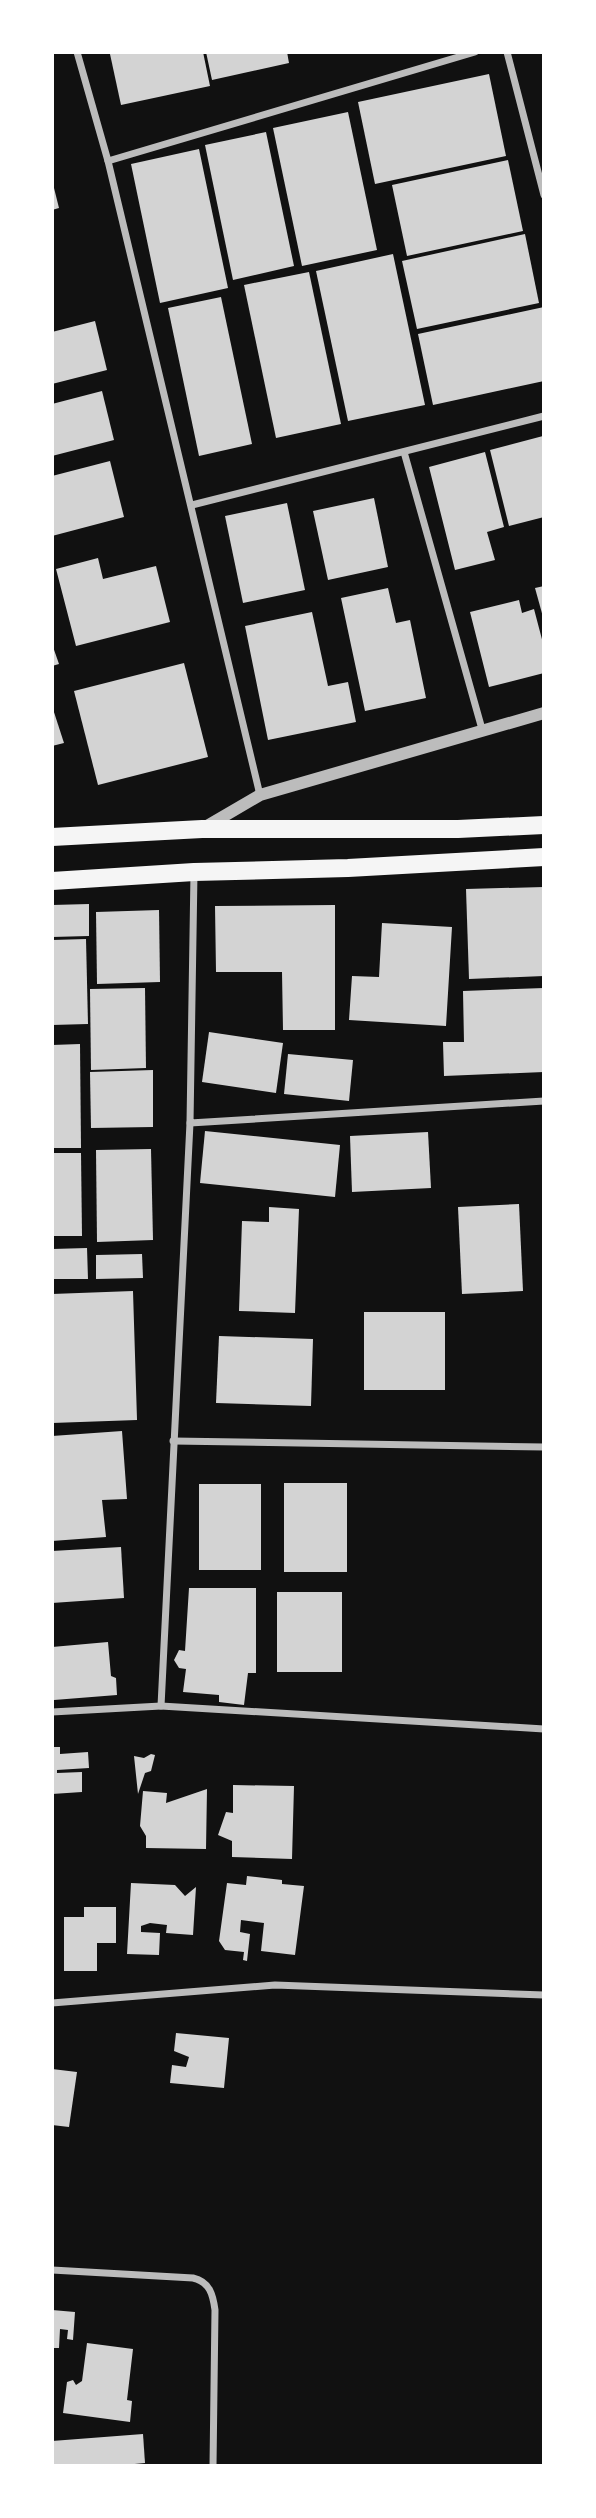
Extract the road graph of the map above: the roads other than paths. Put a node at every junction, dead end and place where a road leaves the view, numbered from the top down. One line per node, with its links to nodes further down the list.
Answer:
1 (77, 52): 4 (street)
2 (475, 52): 4 (street)
3 (507, 52): 5 (street)
4 (108, 161): 8 (street)
5 (544, 195)
6 (544, 416): 7 (street)
7 (404, 452): 8 (street); 10 (street)
8 (192, 505): 11 (street)
9 (544, 713): 10 (street)
10 (482, 729): 11 (street)
11 (260, 795): 13 (street)
12 (544, 825): 13 (main road)
13 (202, 829): 14 (main road)
14 (52, 837)
15 (544, 857): 16 (main road)
16 (194, 872): 17 (main road); 19 (street)
17 (52, 881)
18 (544, 1101): 19 (street)
19 (190, 1123): 20 (street)
20 (173, 1441): 21 (street); 22 (street)
21 (544, 1447)
22 (161, 1706): 23 (street); 24 (street)
23 (52, 1712)
24 (544, 1729)
25 (544, 1995): 26 (street)
26 (52, 2003)
27 (52, 2270): 28 (street)
28 (213, 2466)

